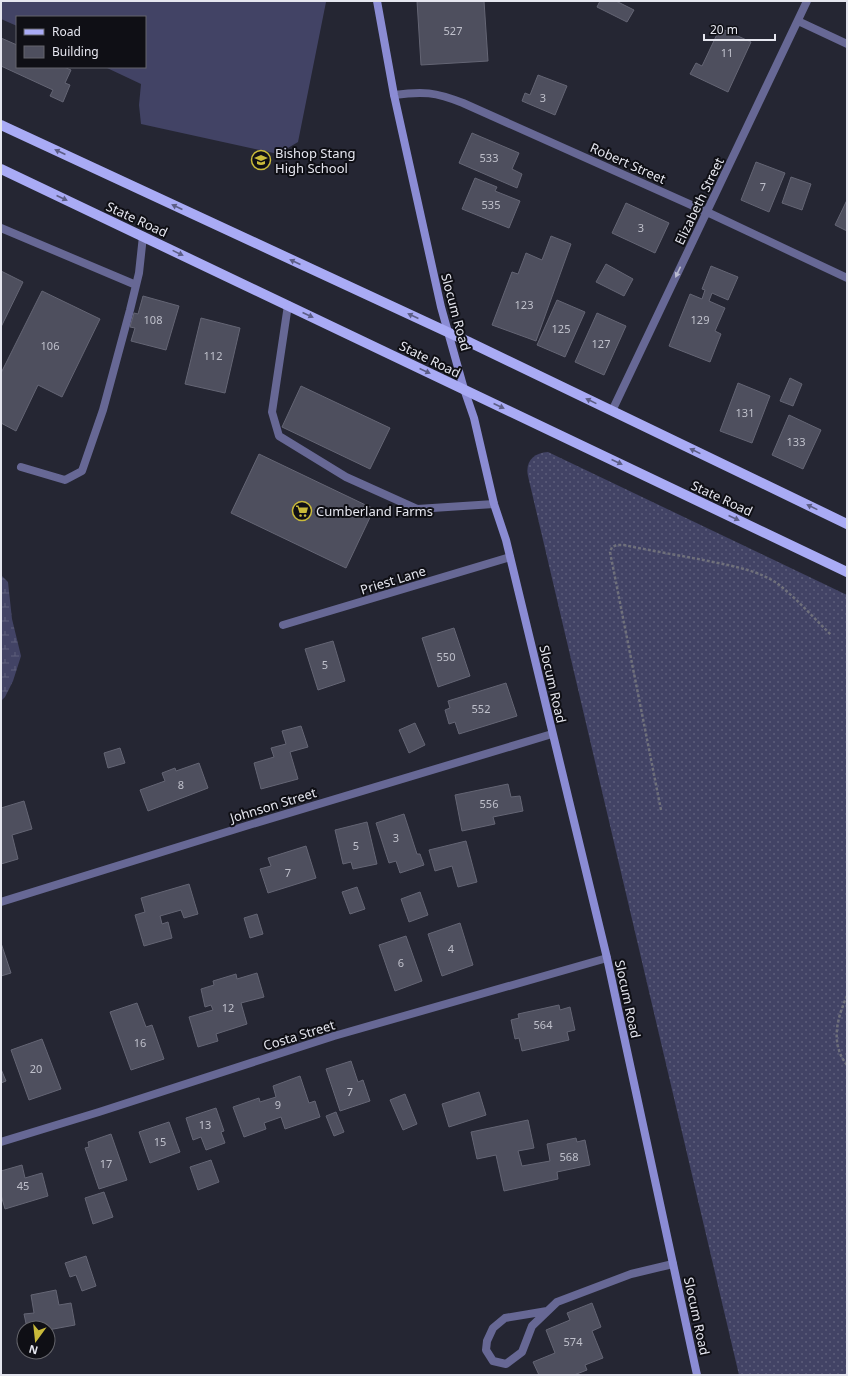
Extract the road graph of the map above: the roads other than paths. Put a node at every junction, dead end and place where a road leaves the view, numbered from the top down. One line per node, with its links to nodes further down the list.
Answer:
1 (377, 1): 5 (main road, Slocum Road)
2 (807, 1): 3 (street, Elizabeth Street)
3 (798, 21): 4 (street); 8 (street, Elizabeth Street)
4 (847, 44)
5 (394, 95): 8 (street, Robert Street); 14 (main road, Slocum Road)
6 (1, 125): 14 (main road, one-way to 6)
7 (1, 169): 10 (main road, State Road, one-way to 10)
8 (707, 212): 11 (street, Robert Street); 16 (street, Elizabeth Street, one-way to 16)
9 (1, 228): 12 (street)
10 (143, 236): 12 (street); 13 (main road, State Road, one-way to 13)
11 (847, 278)
12 (136, 285): 17 (street)
13 (288, 306): 15 (main road, State Road, one-way to 15); 18 (street)
14 (449, 333): 15 (main road, Slocum Road); 16 (main road, one-way to 14)
15 (464, 390): 18 (main road, Slocum Road); 21 (main road, State Road, one-way to 21)
16 (612, 411): 19 (main road, one-way to 16)
17 (21, 467)
18 (494, 504): 20 (main road, Slocum Road)
19 (847, 524)
20 (510, 557): 22 (street, Priest Lane); 23 (main road, Slocum Road)
21 (847, 572)
22 (283, 625)
23 (552, 734): 24 (street, Johnson Street); 25 (main road, Slocum Road)
24 (1, 902)
25 (607, 958): 26 (street, Costa Street); 27 (main road, Slocum Road)
26 (1, 1142)
27 (673, 1264): 28 (street); 29 (main road, Slocum Road)
28 (547, 1311): 28 (street)
29 (698, 1375)

